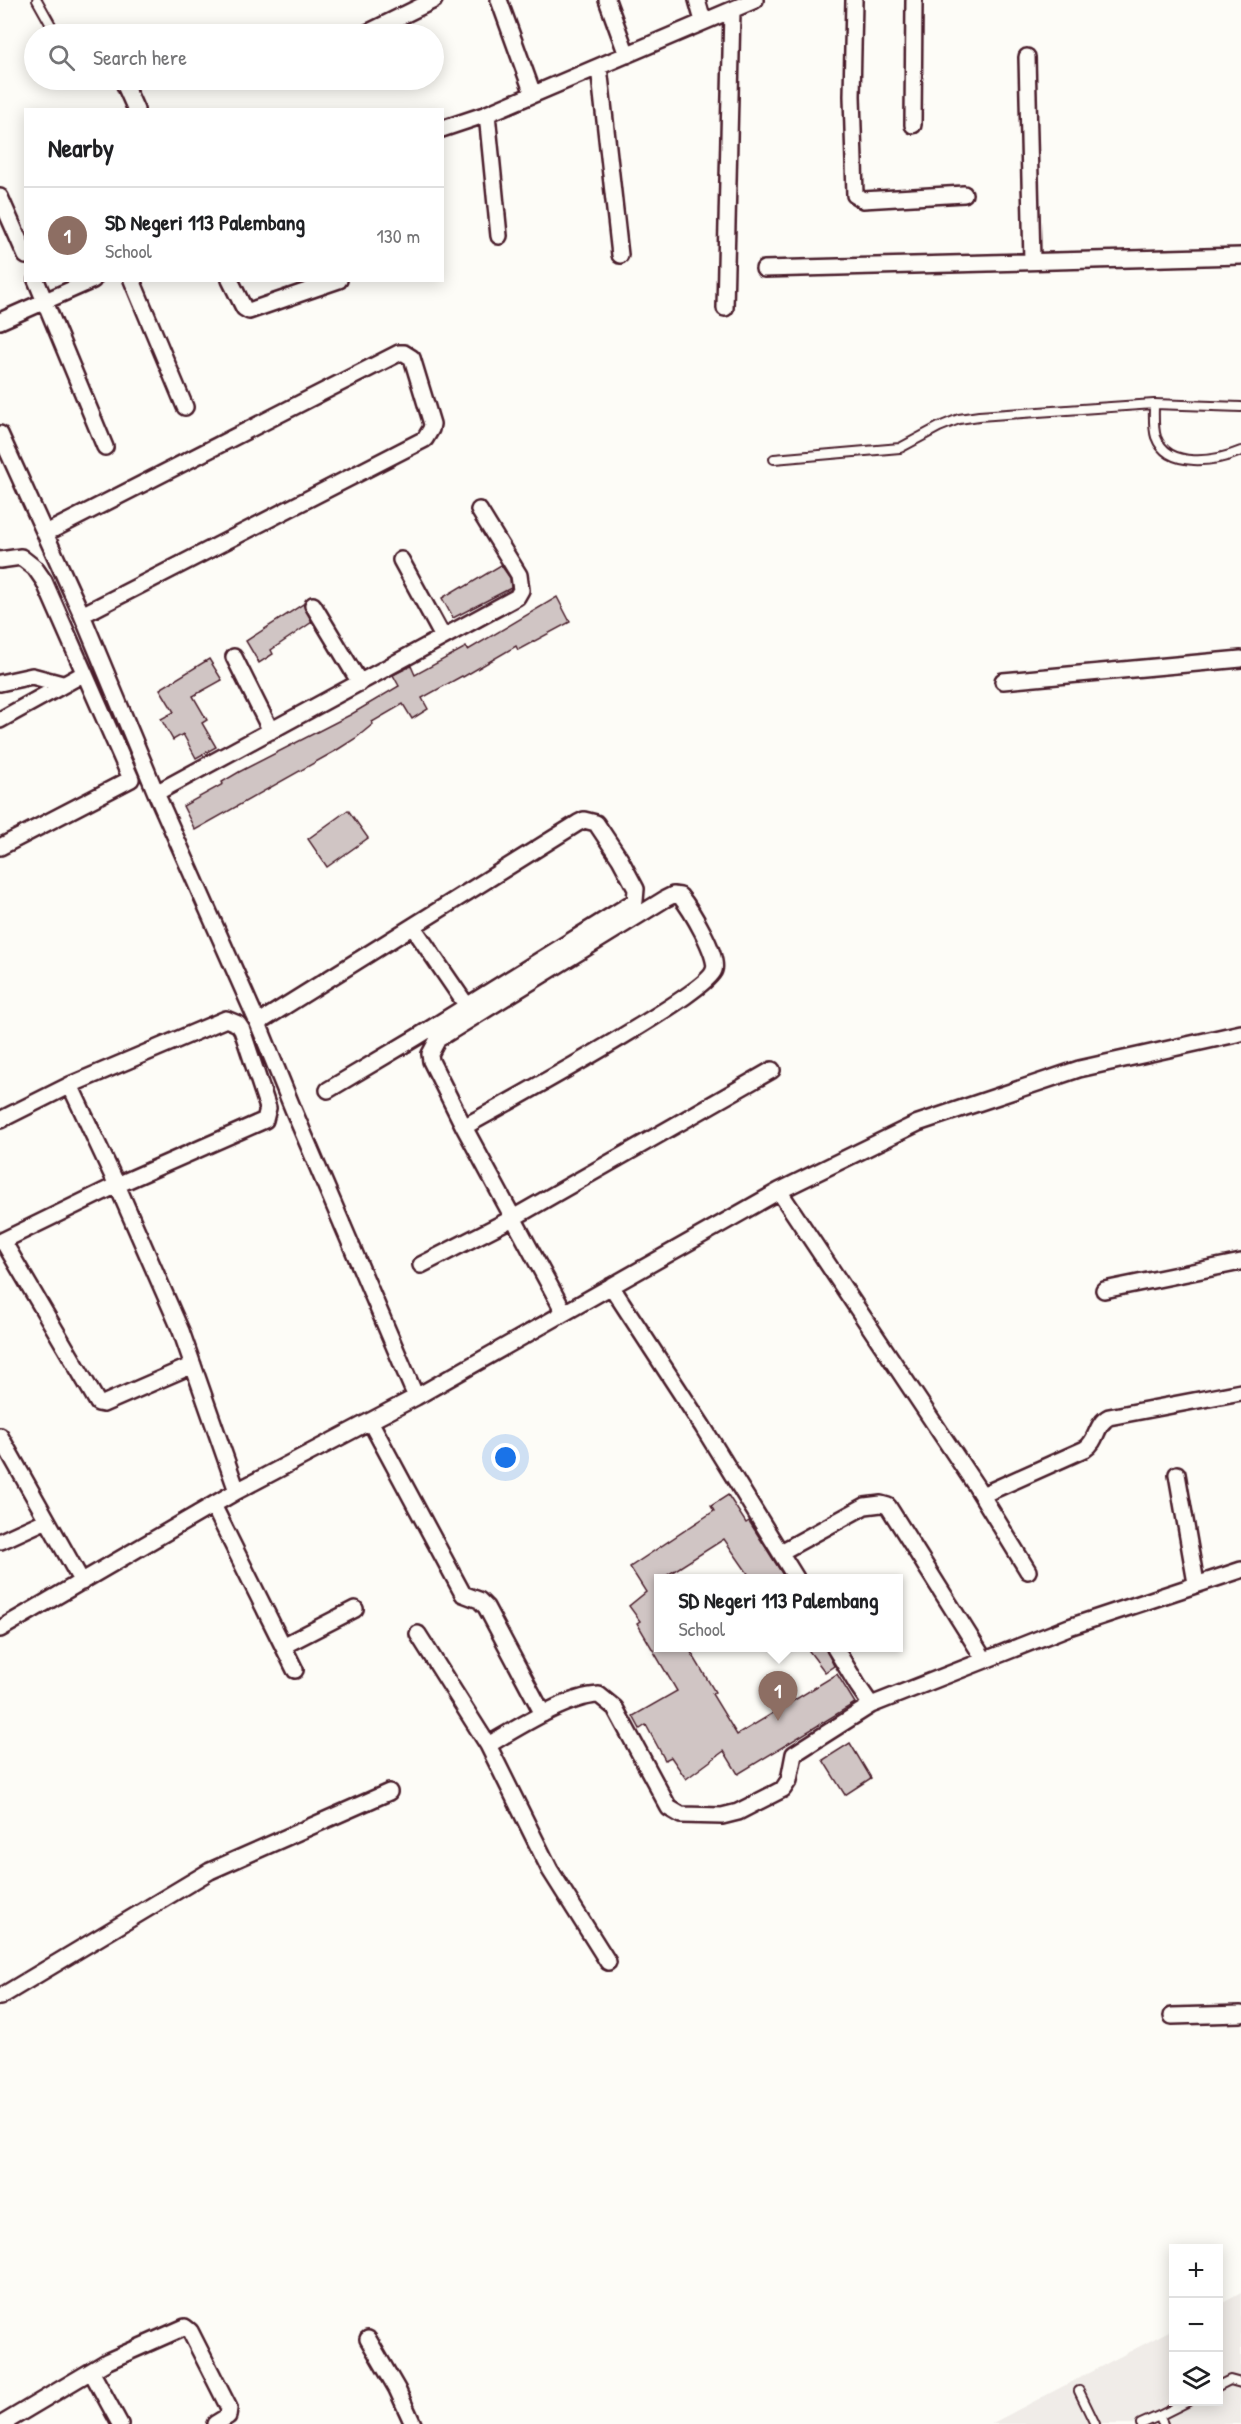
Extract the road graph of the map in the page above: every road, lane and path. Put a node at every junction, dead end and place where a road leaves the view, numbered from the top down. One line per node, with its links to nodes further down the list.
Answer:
1 (37, 0): 11 (lane)
2 (434, 0): 12 (street)
3 (499, 0): 17 (street)
4 (607, 0): 13 (street)
5 (697, 0): 10 (street)
6 (755, 0): 9 (street)
7 (854, 0): 22 (street)
8 (914, 0): 20 (street)
9 (732, 11): 10 (street); 36 (street)
10 (703, 21): 13 (street)
11 (50, 24)
12 (385, 24)
13 (627, 55): 15 (street)
14 (1027, 57): 28 (street)
15 (599, 66): 17 (street); 26 (street)
16 (127, 90): 18 (street)
17 (533, 94): 19 (street)
18 (135, 108)
19 (487, 114): 21 (street); 24 (street)
20 (913, 125)
21 (444, 128)
22 (964, 194)
23 (0, 197): 25 (street)
24 (499, 236)
25 (24, 251)
26 (620, 255)
27 (1241, 256): 28 (street)
28 (1032, 261): 29 (street)
29 (764, 269)
30 (37, 282): 35 (street)
31 (89, 282): 35 (street)
32 (133, 282): 39 (street)
33 (231, 282): 34 (street)
34 (333, 282)
35 (45, 302): 37 (street); 42 (street)
36 (725, 308)
37 (0, 321)
38 (1154, 404): 40 (lane); 43 (lane); 44 (lane)
39 (185, 407)
40 (1241, 407)
41 (0, 434): 46 (street)
42 (105, 447)
43 (1241, 451)
44 (774, 459)
45 (479, 510): 51 (street)
46 (46, 533): 50 (street); 50 (street)
47 (0, 560): 54 (street)
48 (400, 560): 51 (street)
49 (313, 605): 56 (street)
50 (82, 615): 61 (street)
51 (443, 637): 56 (street)
52 (234, 657): 60 (street)
53 (1241, 659): 55 (street)
54 (84, 674): 58 (street); 62 (street)
55 (1004, 681)
56 (360, 682): 60 (street)
57 (0, 683): 58 (street)
58 (62, 684): 59 (street)
59 (0, 720)
60 (271, 731): 61 (street)
61 (156, 793): 65 (street)
62 (0, 848)
63 (413, 927): 64 (street); 64 (street); 65 (street)
64 (467, 1006): 69 (street)
65 (258, 1023): 83 (street)
66 (1241, 1033): 73 (street)
67 (772, 1070): 74 (street)
68 (70, 1085): 70 (street); 72 (street); 72 (street)
69 (328, 1090)
70 (0, 1120)
71 (464, 1127): 71 (street); 74 (street)
72 (117, 1185): 75 (street); 81 (street)
73 (779, 1191): 78 (street); 88 (street)
74 (513, 1218): 77 (street); 80 (street)
75 (1, 1242): 81 (street)
76 (1241, 1262): 79 (street)
77 (420, 1265)
78 (611, 1286): 80 (street); 92 (street)
79 (1104, 1290)
80 (564, 1312): 83 (street)
81 (193, 1365): 87 (street)
82 (1241, 1392): 88 (street)
83 (416, 1397): 84 (street)
84 (370, 1421): 87 (street); 106 (street)
85 (0, 1436): 90 (street)
86 (1177, 1474): 97 (street)
87 (237, 1491): 89 (street)
88 (982, 1495): 93 (street)
89 (213, 1505): 96 (street); 101 (street)
90 (47, 1520): 91 (street); 96 (street)
91 (1, 1541)
92 (781, 1552): 95 (street); 103 (street)
93 (1028, 1570)
94 (1241, 1570): 97 (street)
95 (794, 1574)
96 (82, 1582): 99 (street)
97 (1196, 1584): 103 (street)
98 (355, 1610): 101 (street)
99 (0, 1629)
100 (418, 1634): 107 (street)
101 (283, 1646): 104 (street)
102 (838, 1652): 105 (street)
103 (984, 1659): 105 (street)
104 (295, 1670)
105 (871, 1705): 106 (street)
106 (543, 1714): 107 (street)
107 (488, 1745): 109 (street)
108 (389, 1792): 110 (street)
109 (608, 1962)
110 (0, 1997)
111 (1241, 2014): 112 (street)
112 (1172, 2016)
113 (368, 2339): 123 (street)
114 (91, 2371): 120 (street); 121 (street); 122 (street)
115 (1241, 2383): 116 (lane)
116 (1223, 2384)
117 (1079, 2391): 124 (lane)
118 (1179, 2406): 119 (lane)
119 (1159, 2416): 125 (lane); 126 (lane)
120 (2, 2424)
121 (120, 2424)
122 (215, 2424)
123 (413, 2424)
124 (1095, 2424)
125 (1141, 2424)
126 (1163, 2424)

